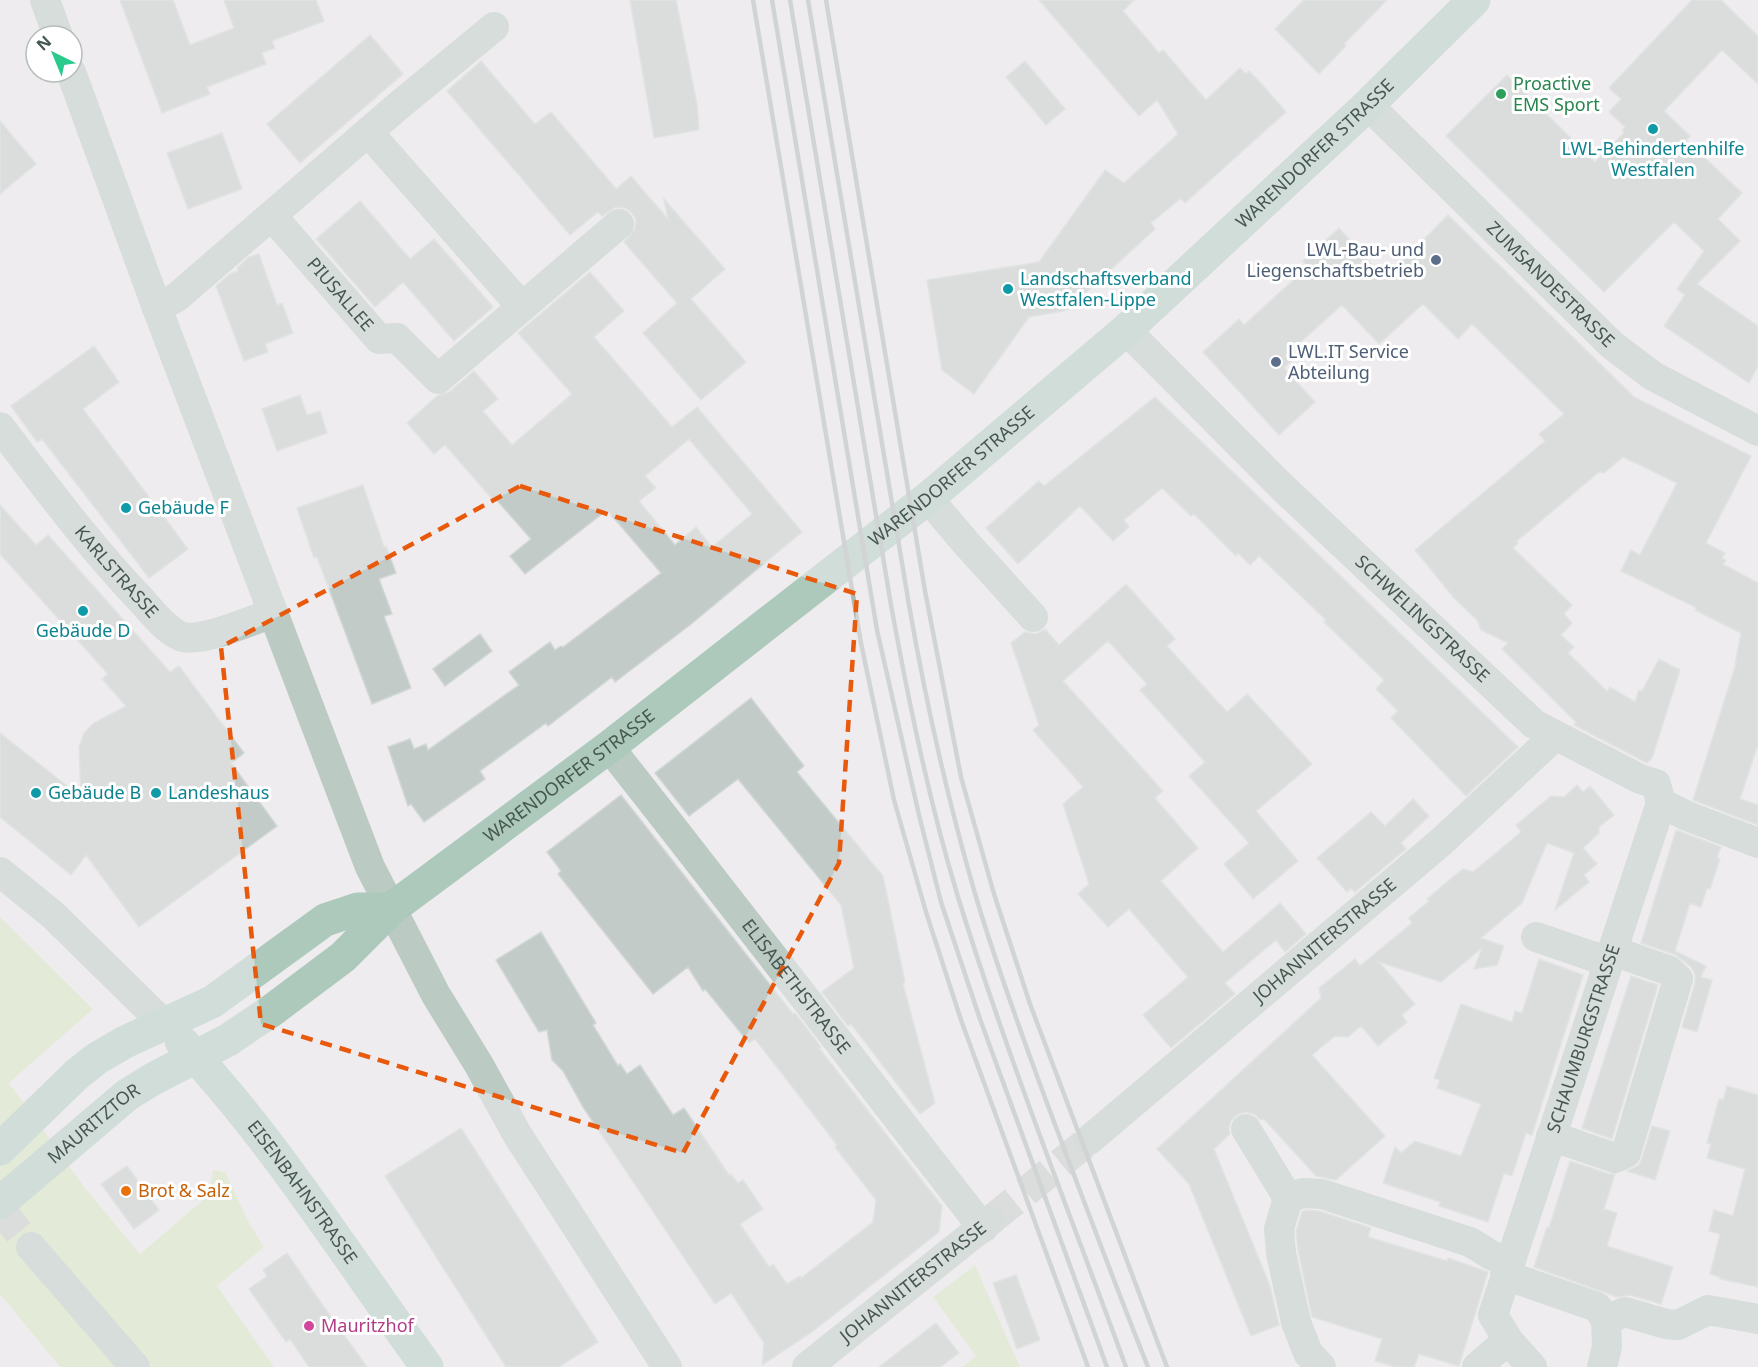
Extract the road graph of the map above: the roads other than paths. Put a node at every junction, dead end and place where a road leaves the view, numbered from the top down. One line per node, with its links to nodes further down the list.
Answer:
1 (45, 0): 3 (street)
2 (1461, 4): 6 (main road, WARENDORFER STRASSE)
3 (54, 24)
4 (494, 27): 7 (street)
5 (75, 84): 11 (street)
6 (1368, 105): 12 (main road, WARENDORFER STRASSE); 14 (street, ZUMSANDESTRASSE)
7 (368, 132): 8 (street); 10 (street)
8 (272, 216): 10 (street, PIUSALLEE); 11 (street)
9 (619, 224): 10 (street, PIUSALLEE)
10 (522, 307)
11 (157, 308): 16 (street)
12 (1126, 330): 15 (main road, WARENDORFER STRASSE); 18 (street, SCHWELINGSTRASSE)
13 (0, 427): 16 (street, KARLSTRASSE)
14 (1758, 431)
15 (928, 498): 17 (street); 19 (main road, WARENDORFER STRASSE)
16 (273, 613): 23 (street)
17 (1033, 616)
18 (1555, 736): 20 (street, SCHWELINGSTRASSE); 30 (street, JOHANNITERSTRASSE)
19 (609, 747): 23 (main road, WARENDORFER STRASSE); 34 (street, ELISABETHSTRASSE)
20 (1661, 803): 21 (street, SCHWELINGSTRASSE); 25 (street, SCHAUMBURGSTRASSE)
21 (1758, 843)
22 (0, 872): 26 (street)
23 (391, 909): 26 (main road); 27 (main road, WARENDORFER STRASSE); 42 (street)
24 (1536, 937): 25 (street)
25 (1611, 956): 29 (street, SCHAUMBURGSTRASSE); 29 (street)
26 (165, 1025): 27 (main road, EISENBAHNSTRASSE); 31 (main road)
27 (196, 1057): 33 (main road, MAURITZTOR); 41 (main road, EISENBAHNSTRASSE)
28 (1246, 1129): 32 (street)
29 (1551, 1136): 36 (street, SCHAUMBURGSTRASSE)
30 (1089, 1140)
31 (0, 1149)
32 (1288, 1198): 36 (street); 44 (street)
33 (0, 1203)
34 (987, 1224): 43 (street, JOHANNITERSTRASSE)
35 (31, 1247): 40 (street)
36 (1507, 1268): 38 (street); 39 (street, SCHAUMBURGSTRASSE)
37 (1758, 1319): 38 (street)
38 (1606, 1320): 47 (street)
39 (1508, 1340): 45 (street); 46 (street, SCHAUMBURGSTRASSE)
40 (135, 1367)
41 (427, 1367)
42 (667, 1367)
43 (807, 1367)
44 (1321, 1367)
45 (1477, 1367)
46 (1532, 1367)
47 (1602, 1367)

